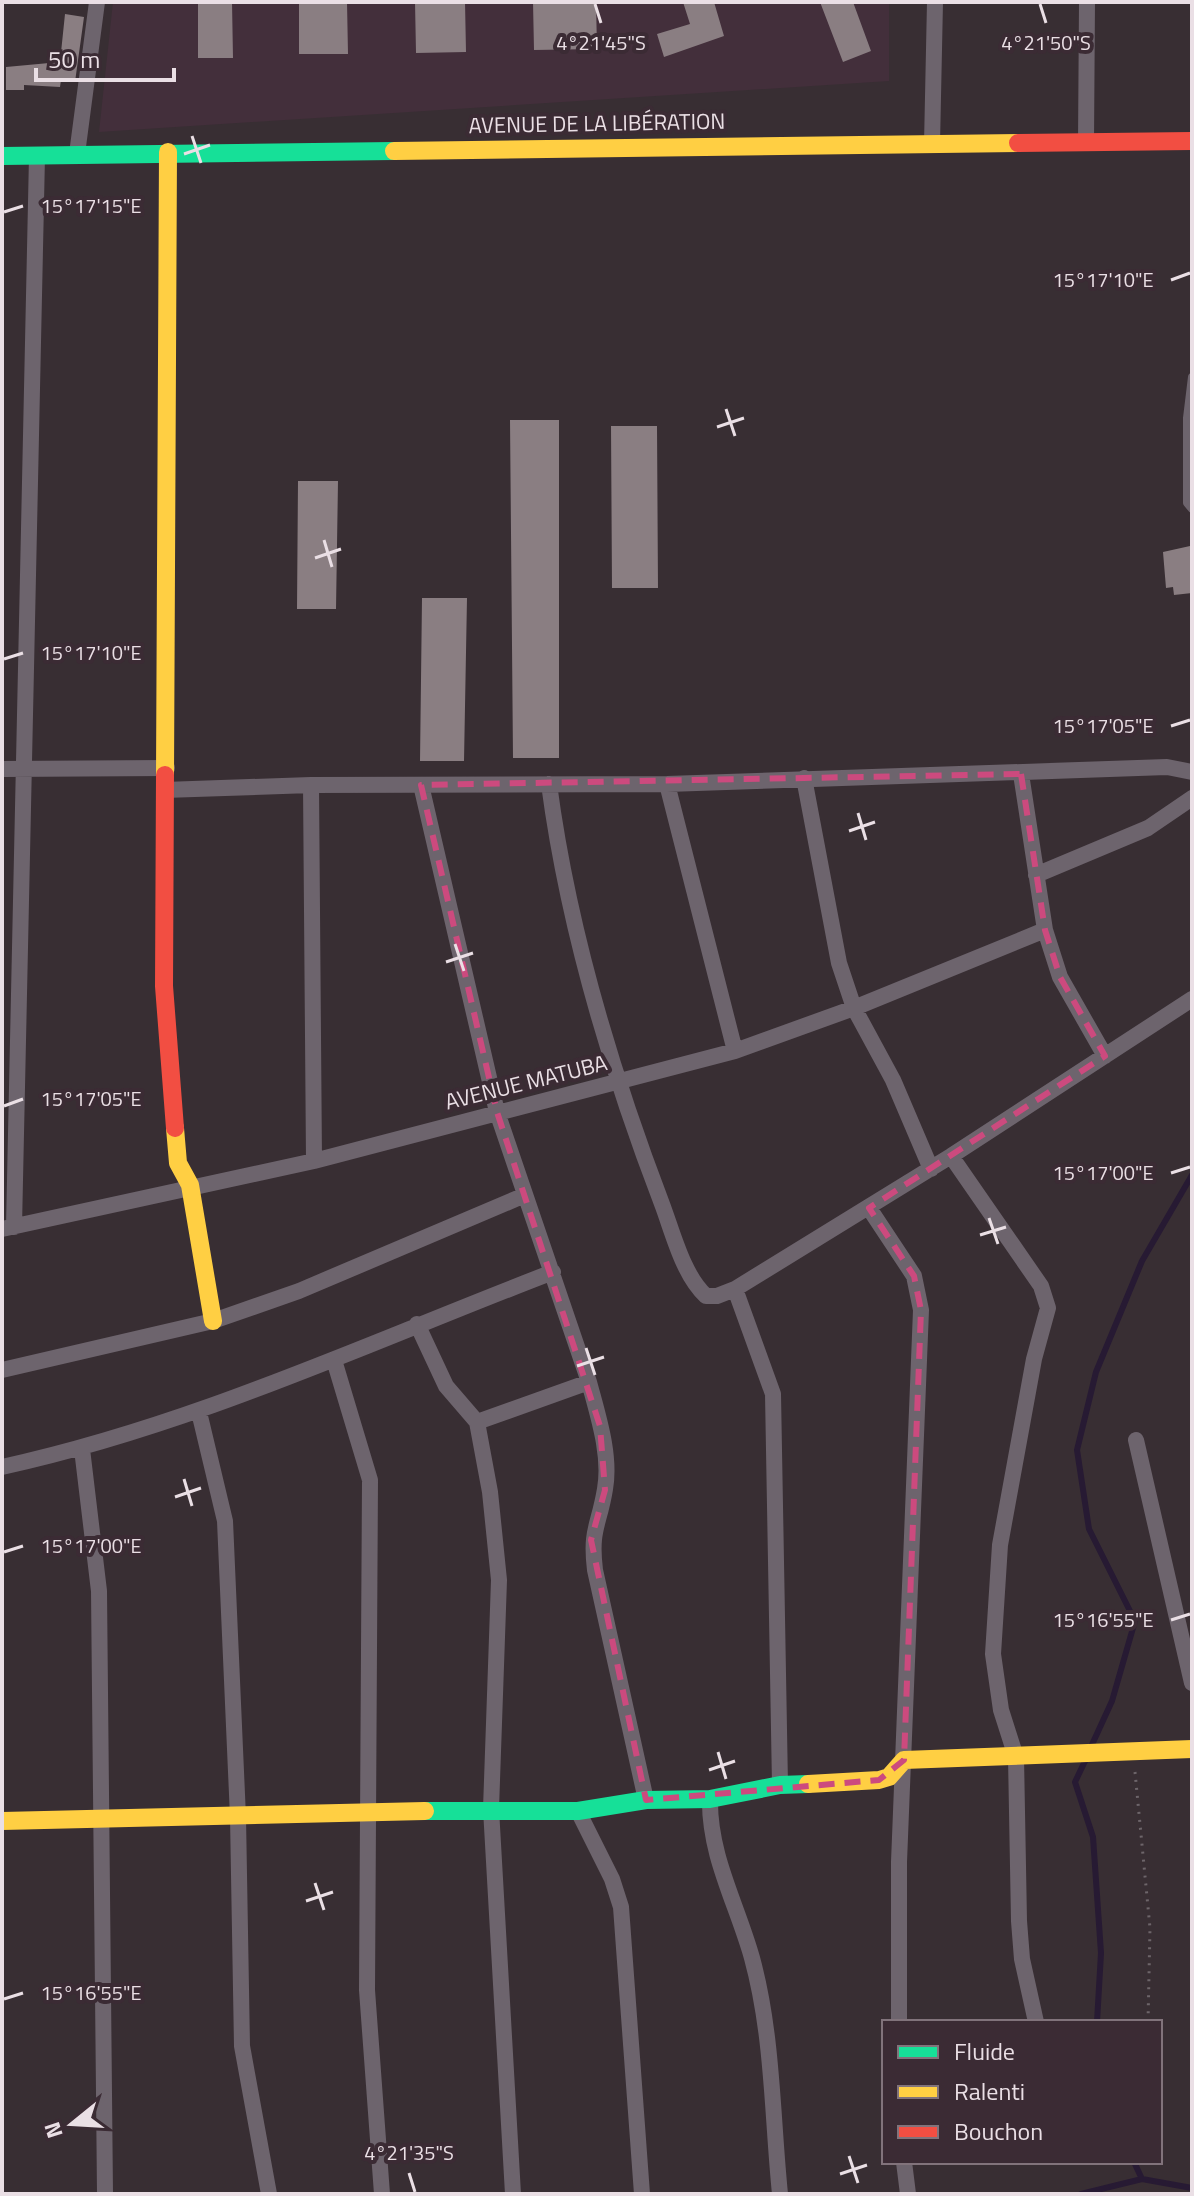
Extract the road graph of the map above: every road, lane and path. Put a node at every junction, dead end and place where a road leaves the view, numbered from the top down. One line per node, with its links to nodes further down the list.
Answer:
1 (97, 2): 8 (street)
2 (935, 2): 5 (street)
3 (1087, 2): 4 (street)
4 (1086, 142): 5 (main road, AVENUE DE LA LIBÉRATION); 6 (main road, AVENUE DE LA LIBÉRATION)
5 (932, 144): 7 (main road, AVENUE DE LA LIBÉRATION)
6 (1190, 144)
7 (168, 152): 8 (main road, AVENUE DE LA LIBÉRATION); 14 (main road)
8 (77, 154): 10 (main road, AVENUE DE LA LIBÉRATION)
9 (2, 156): 10 (main road, AVENUE DE LA LIBÉRATION)
10 (37, 156): 13 (street)
11 (1192, 377): 12 (lane)
12 (1192, 509)
13 (25, 768): 14 (street); 15 (street); 39 (street)
14 (167, 768): 23 (main road)
15 (2, 769)
16 (1192, 772): 17 (street)
17 (1021, 774): 18 (street); 25 (street)
18 (804, 778): 20 (street); 28 (street)
19 (549, 784): 20 (street); 22 (street); 31 (street)
20 (667, 784): 29 (street)
21 (311, 785): 22 (street); 23 (street); 34 (street)
22 (421, 785): 32 (street)
23 (164, 790): 36 (main road)
24 (1192, 798): 25 (street)
25 (1036, 875): 26 (street)
26 (1045, 930): 28 (street, AVENUE MATUBA); 30 (street)
27 (1192, 999): 30 (street)
28 (854, 1008): 29 (street, AVENUE MATUBA); 35 (street)
29 (735, 1051): 31 (street, AVENUE MATUBA)
30 (1105, 1056): 33 (street)
31 (617, 1081): 32 (street, AVENUE MATUBA); 41 (street)
32 (497, 1112): 34 (street, AVENUE MATUBA); 37 (street)
33 (951, 1156): 35 (street); 55 (street)
34 (314, 1161): 36 (street, AVENUE MATUBA)
35 (931, 1169): 38 (street)
36 (190, 1185): 39 (street, AVENUE MATUBA); 42 (main road)
37 (525, 1195): 40 (street); 42 (street)
38 (869, 1208): 41 (street); 56 (street)
39 (8, 1228)
40 (553, 1272): 43 (street); 46 (street)
41 (735, 1289): 57 (street)
42 (213, 1321): 45 (street)
43 (417, 1324): 44 (street); 48 (street)
44 (334, 1360): 47 (street); 62 (street)
45 (2, 1370)
46 (589, 1382): 48 (street); 59 (street)
47 (199, 1412): 50 (street); 64 (street)
48 (477, 1422): 60 (street)
49 (1136, 1440): 52 (street)
50 (82, 1449): 51 (street); 63 (street)
51 (2, 1467)
52 (1192, 1683)
53 (1192, 1749): 54 (main road)
54 (1134, 1753): 55 (main road); 68 (path)
55 (1016, 1757): 56 (main road); 67 (street)
56 (904, 1760): 57 (main road); 66 (street)
57 (780, 1785): 58 (main road)
58 (710, 1799): 59 (main road); 75 (street)
59 (646, 1800): 61 (main road)
60 (491, 1809): 61 (main road); 62 (main road); 73 (street)
61 (578, 1811): 74 (street)
62 (366, 1812): 64 (main road); 72 (street)
63 (104, 1816): 64 (main road); 65 (main road); 70 (street)
64 (238, 1817): 71 (street)
65 (2, 1821)
66 (899, 2020)
67 (1036, 2020)
68 (1148, 2020)
69 (904, 2164): 76 (street)
70 (105, 2194)
71 (269, 2194)
72 (382, 2194)
73 (513, 2194)
74 (642, 2194)
75 (780, 2194)
76 (908, 2194)

